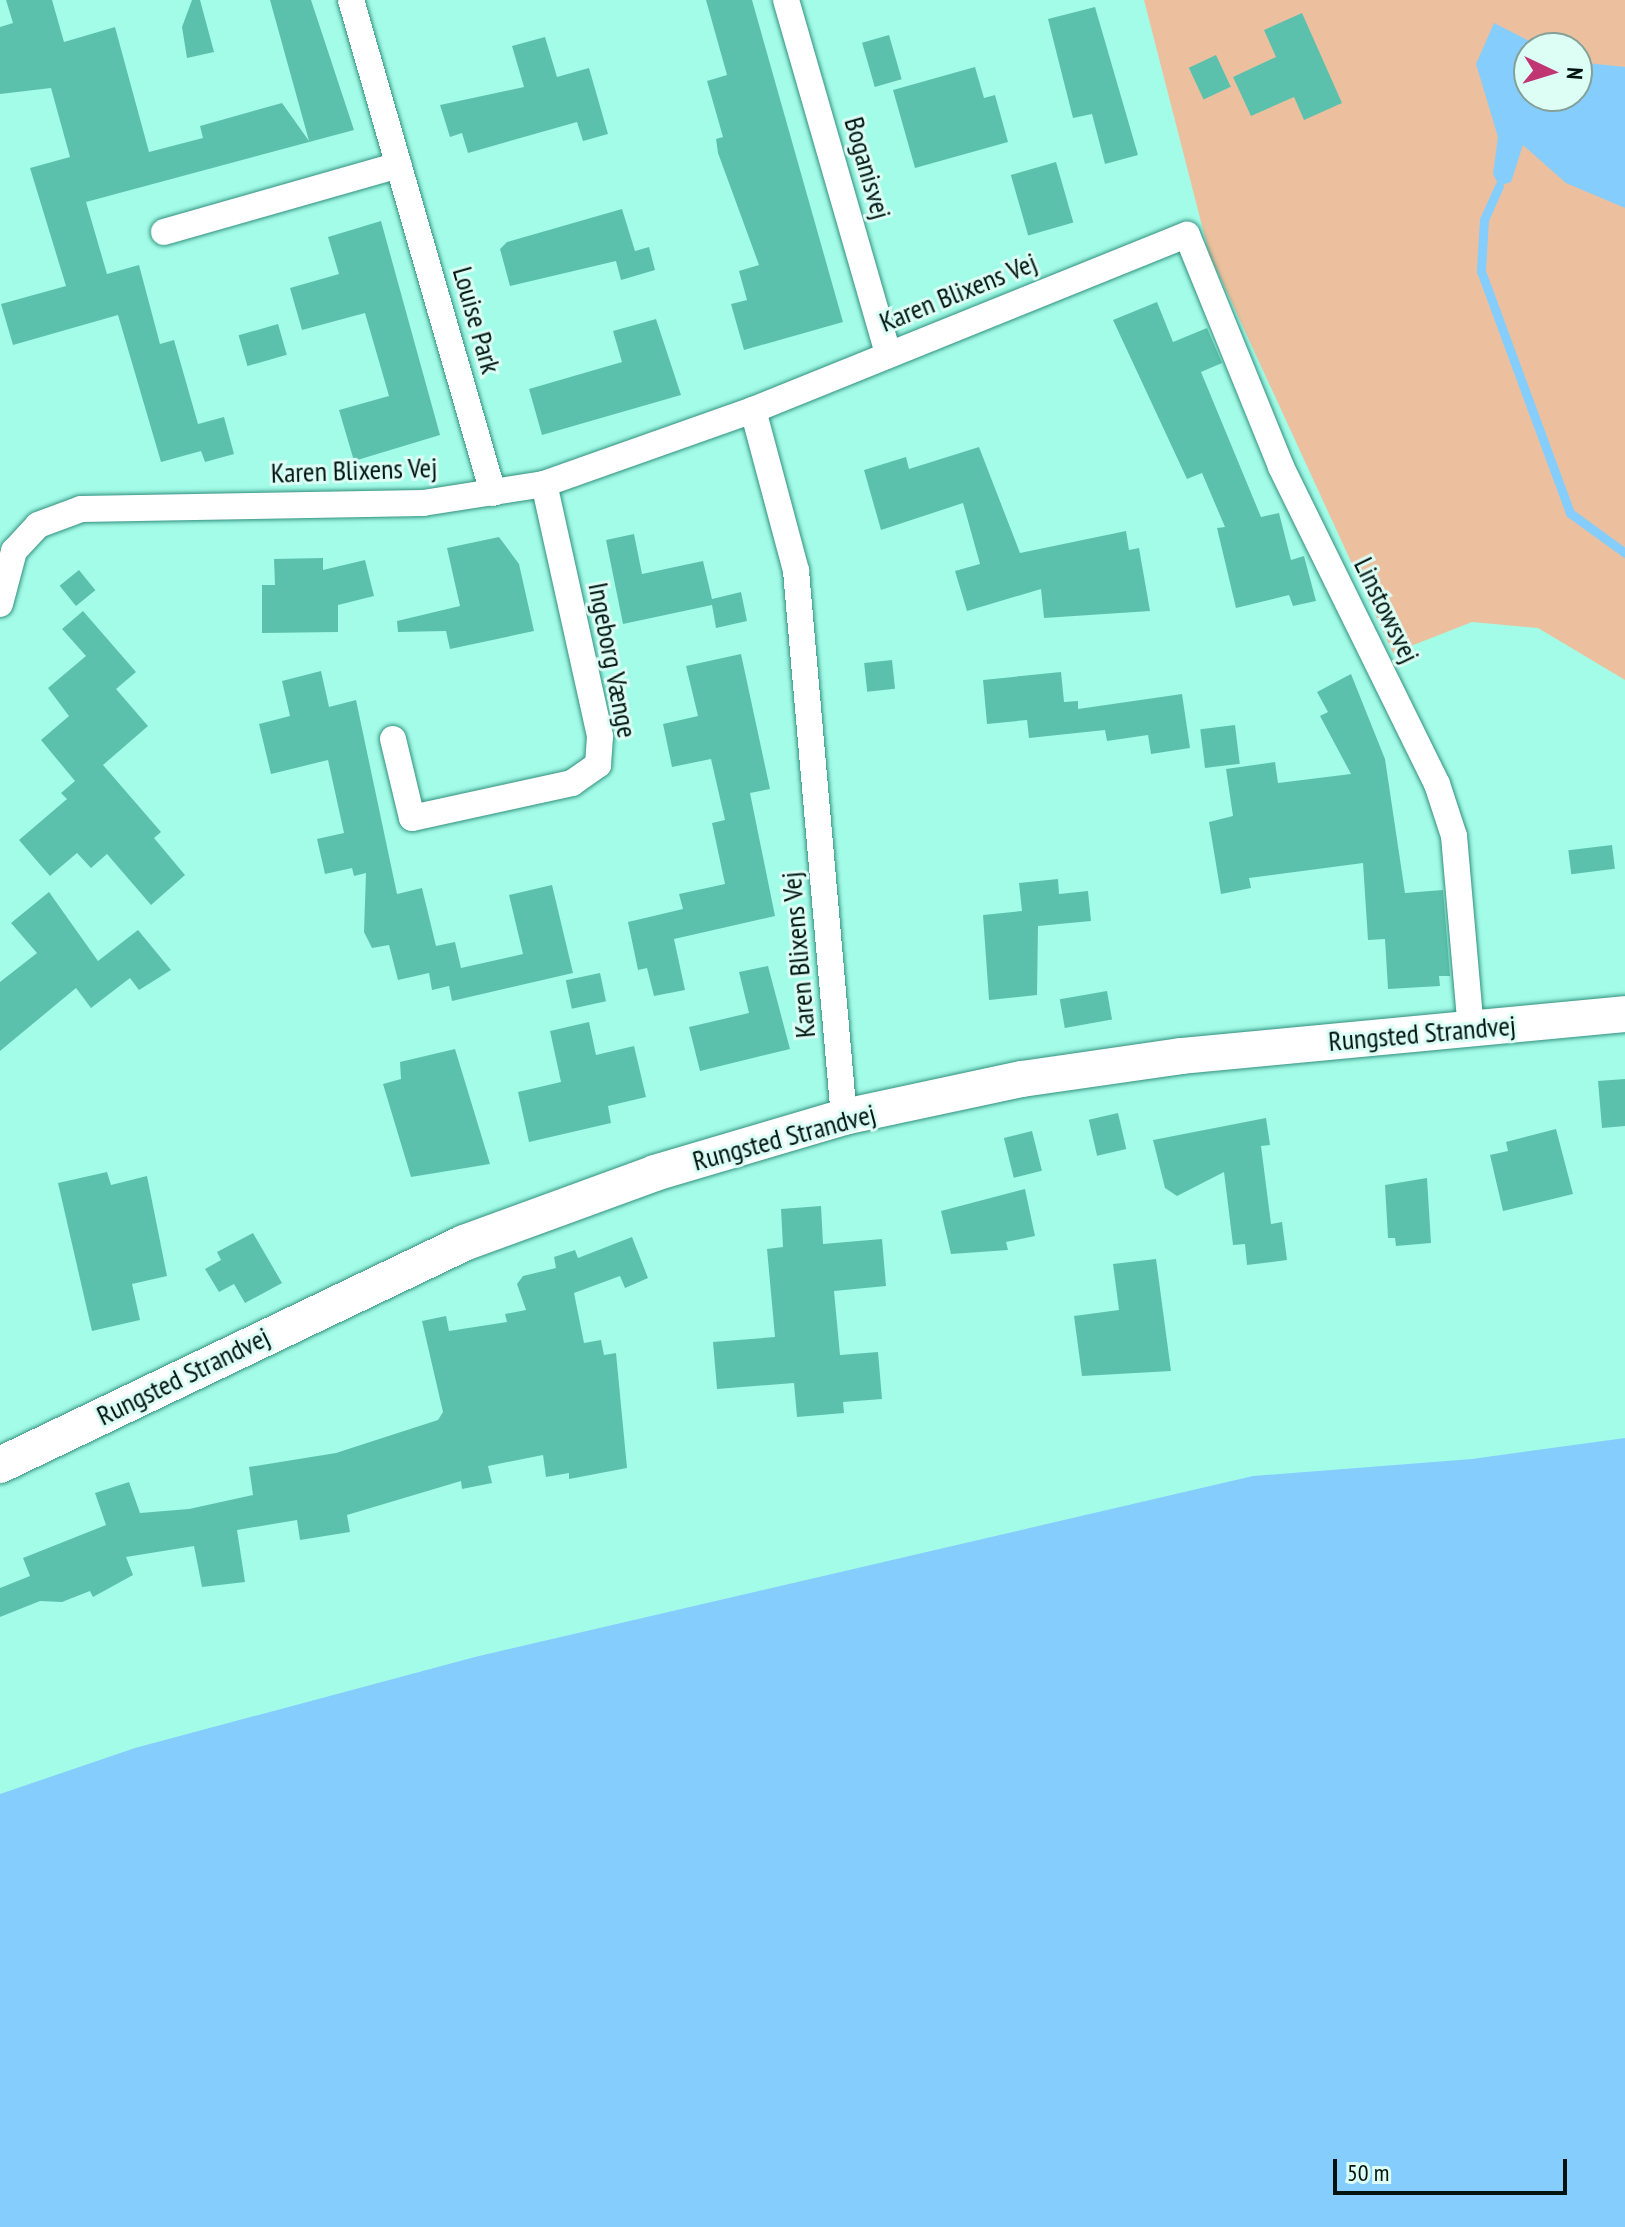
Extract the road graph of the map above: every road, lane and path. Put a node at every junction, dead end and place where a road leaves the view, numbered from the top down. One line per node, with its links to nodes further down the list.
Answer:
1 (351, 0): 3 (street, Louise Park)
2 (786, 0): 6 (street, Boganisvej)
3 (399, 165): 4 (street); 9 (street, Louise Park)
4 (164, 232)
5 (1187, 235): 6 (street, Karen Blixens Vej); 13 (street, Linstowsvej)
6 (888, 354): 7 (street, Karen Blixens Vej)
7 (753, 410): 8 (street, Karen Blixens Vej); 14 (street, Karen Blixens Vej)
8 (544, 484): 9 (street, Karen Blixens Vej); 11 (street, Ingeborg Vænge)
9 (493, 493): 10 (street, Karen Blixens Vej)
10 (0, 604)
11 (393, 739)
12 (1625, 1014): 13 (main road, Rungsted Strandvej)
13 (1471, 1029): 14 (main road, Rungsted Strandvej)
14 (844, 1117): 15 (main road, Rungsted Strandvej)
15 (0, 1465)

